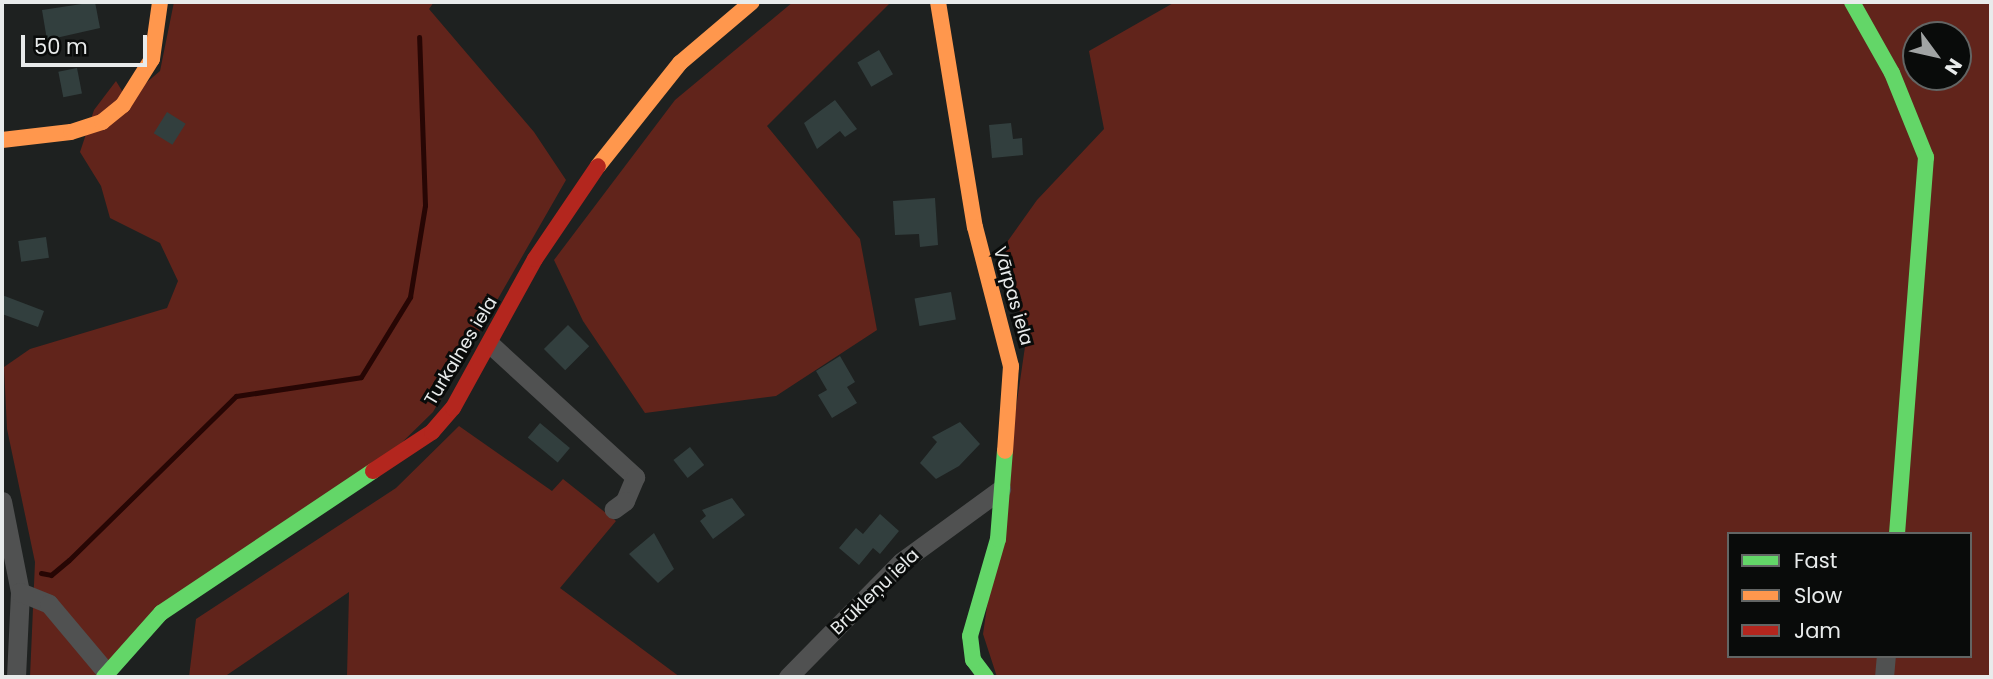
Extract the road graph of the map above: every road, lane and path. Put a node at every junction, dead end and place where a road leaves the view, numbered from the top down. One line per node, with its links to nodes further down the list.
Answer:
1 (160, 2): 5 (street)
2 (751, 2): 6 (street, Turkalnes iela)
3 (938, 2): 7 (street, Vārpas iela)
4 (1852, 2): 10 (street)
5 (2, 140)
6 (490, 344): 9 (street); 14 (street, Turkalnes iela)
7 (1001, 489): 16 (street, Brūkleņu iela); 17 (street, Vārpas iela)
8 (2, 501): 11 (street)
9 (614, 509)
10 (1896, 532)
11 (6, 541): 12 (street)
12 (20, 592): 14 (street); 15 (street)
13 (1886, 658): 18 (street)
14 (105, 675)
15 (16, 677)
16 (788, 677)
17 (986, 677)
18 (1884, 677)

